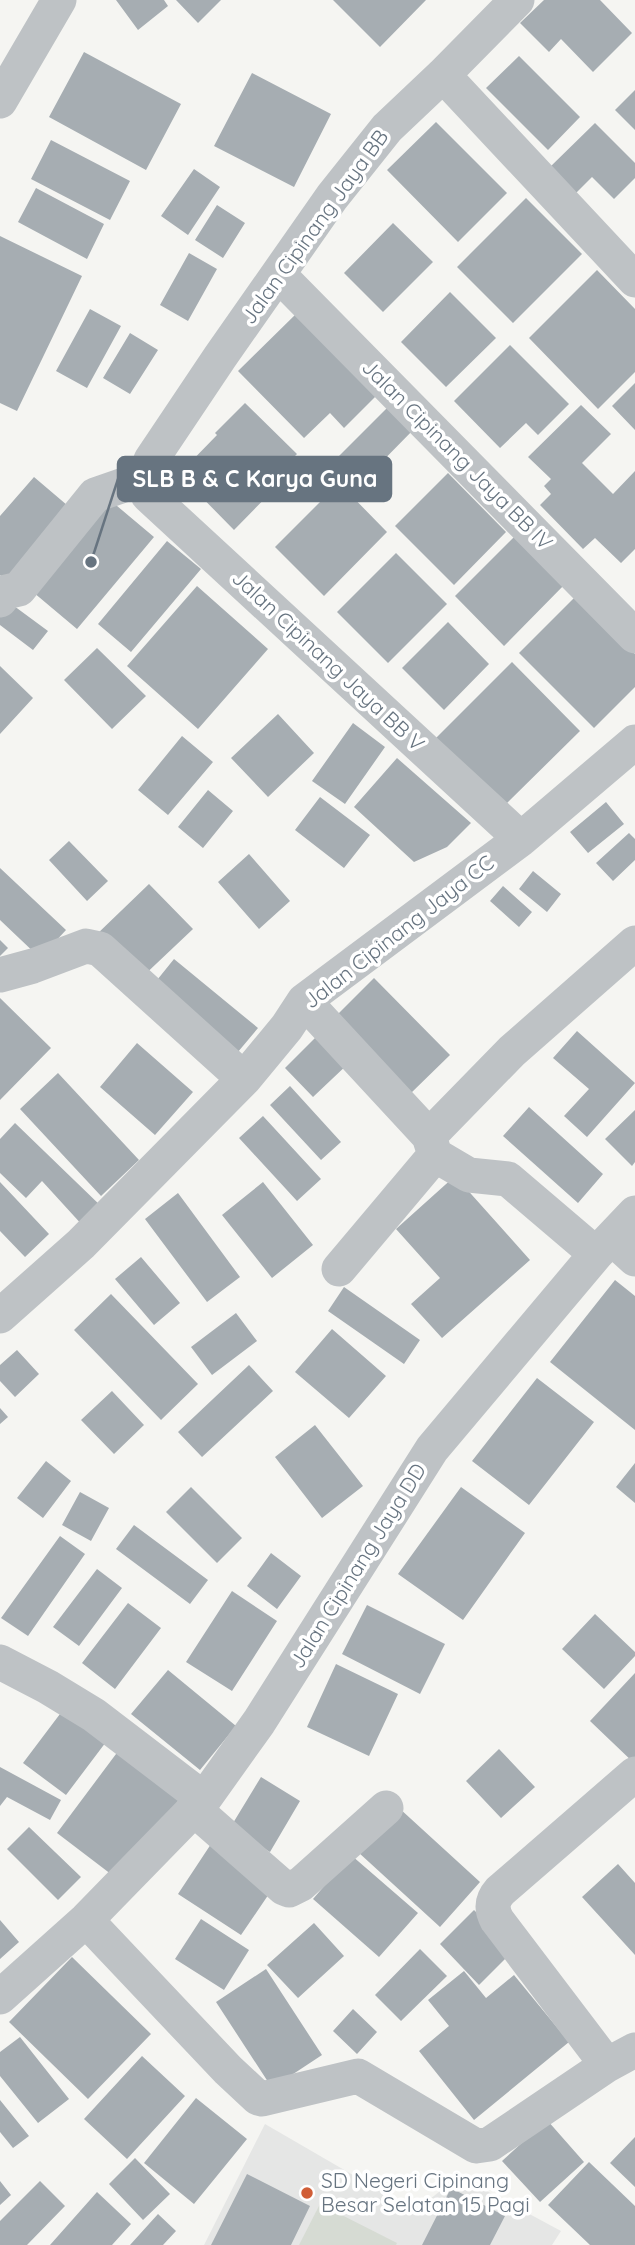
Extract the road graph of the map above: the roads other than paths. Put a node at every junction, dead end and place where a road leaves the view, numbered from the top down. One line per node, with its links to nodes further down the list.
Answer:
1 (59, 0): 4 (street)
2 (517, 0): 3 (street, Jalan Cipinang Jaya BB)
3 (443, 75): 5 (street, Jalan Cipinang Jaya BB); 6 (street)
4 (0, 102)
5 (279, 275): 7 (street, Jalan Cipinang Jaya BB); 9 (street, Jalan Cipinang Jaya BB IV)
6 (635, 279)
7 (144, 478): 8 (street); 11 (street, Jalan Cipinang Jaya BB V)
8 (2, 593)
9 (635, 636)
10 (635, 742): 11 (street, Jalan Cipinang Jaya CC)
11 (521, 839): 14 (street, Jalan Cipinang Jaya CC)
12 (635, 943): 16 (street)
13 (0, 975): 15 (street)
14 (304, 1001): 15 (street, Jalan Cipinang Jaya CC); 16 (street)
15 (244, 1079): 19 (street, Jalan Cipinang Jaya CC)
16 (432, 1145): 17 (street); 18 (street)
17 (620, 1241): 22 (street, Jalan Cipinang Jaya DD)
18 (339, 1269)
19 (0, 1316)
20 (0, 1662): 22 (street)
21 (635, 1774): 26 (street)
22 (199, 1804): 23 (street); 24 (street, Jalan Cipinang Jaya DD)
23 (386, 1808)
24 (86, 1920): 25 (street, Jalan Cipinang Jaya DD); 26 (street)
25 (0, 1997)
26 (628, 2055)

